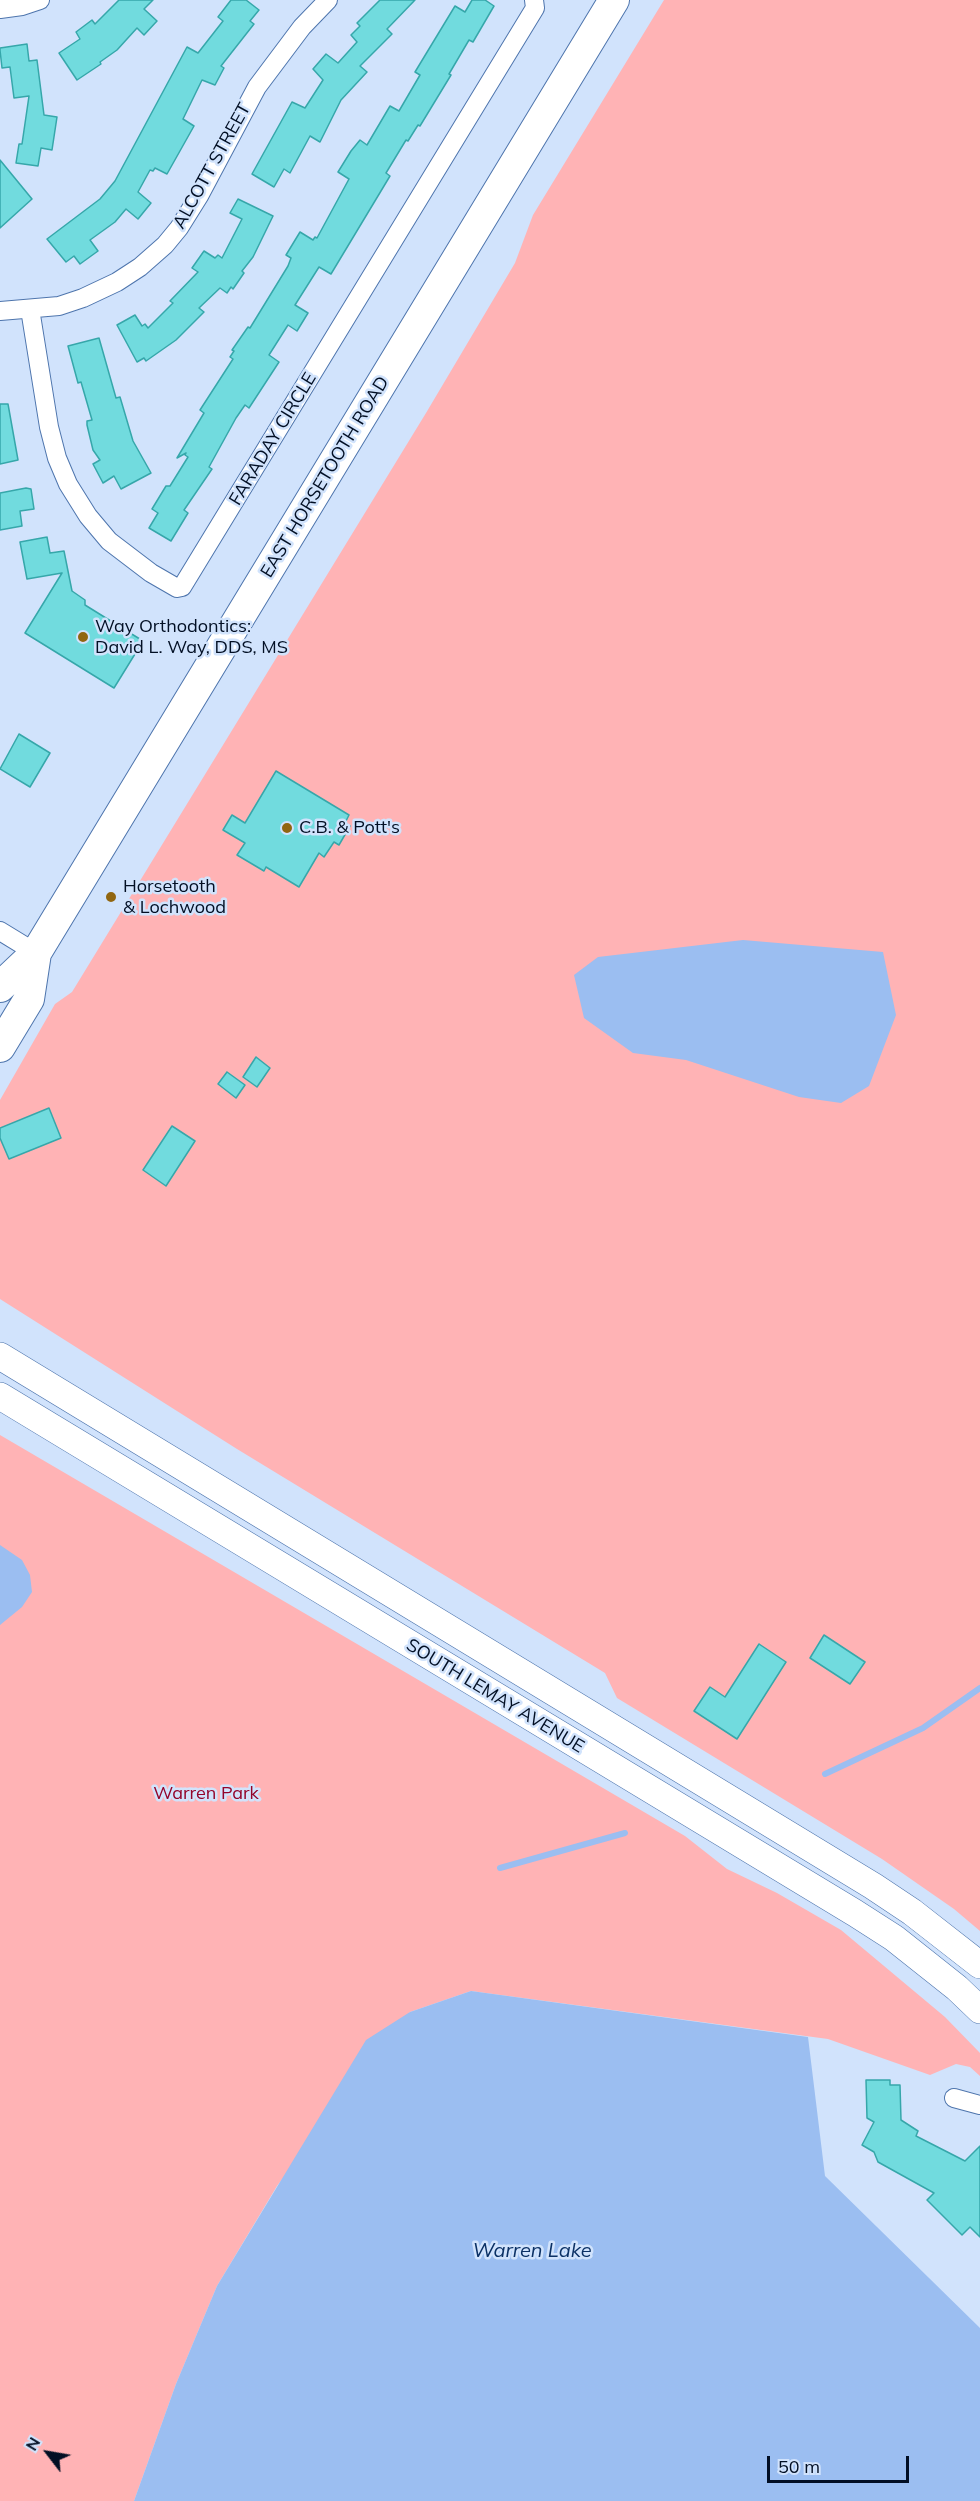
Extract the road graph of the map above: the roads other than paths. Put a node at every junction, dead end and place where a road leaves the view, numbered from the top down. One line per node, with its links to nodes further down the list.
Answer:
1 (40, 0): 5 (street)
2 (328, 0): 6 (street, ALCOTT STREET)
3 (534, 0): 6 (street, FARADAY CIRCLE)
4 (614, 0): 9 (main road, EAST HORSETOOTH ROAD)
5 (0, 9)
6 (30, 309): 7 (street, ALCOTT STREET)
7 (0, 310)
8 (0, 931): 9 (street)
9 (36, 953): 10 (main road, EAST HORSETOOTH ROAD); 11 (main road, EAST HORSETOOTH ROAD)
10 (0, 987)
11 (0, 1047)
12 (0, 1356): 14 (main road, SOUTH LEMAY AVENUE)
13 (0, 1396): 15 (main road, SOUTH LEMAY AVENUE)
14 (980, 1965)
15 (980, 2010)
16 (954, 2098): 17 (street)
17 (980, 2106)

